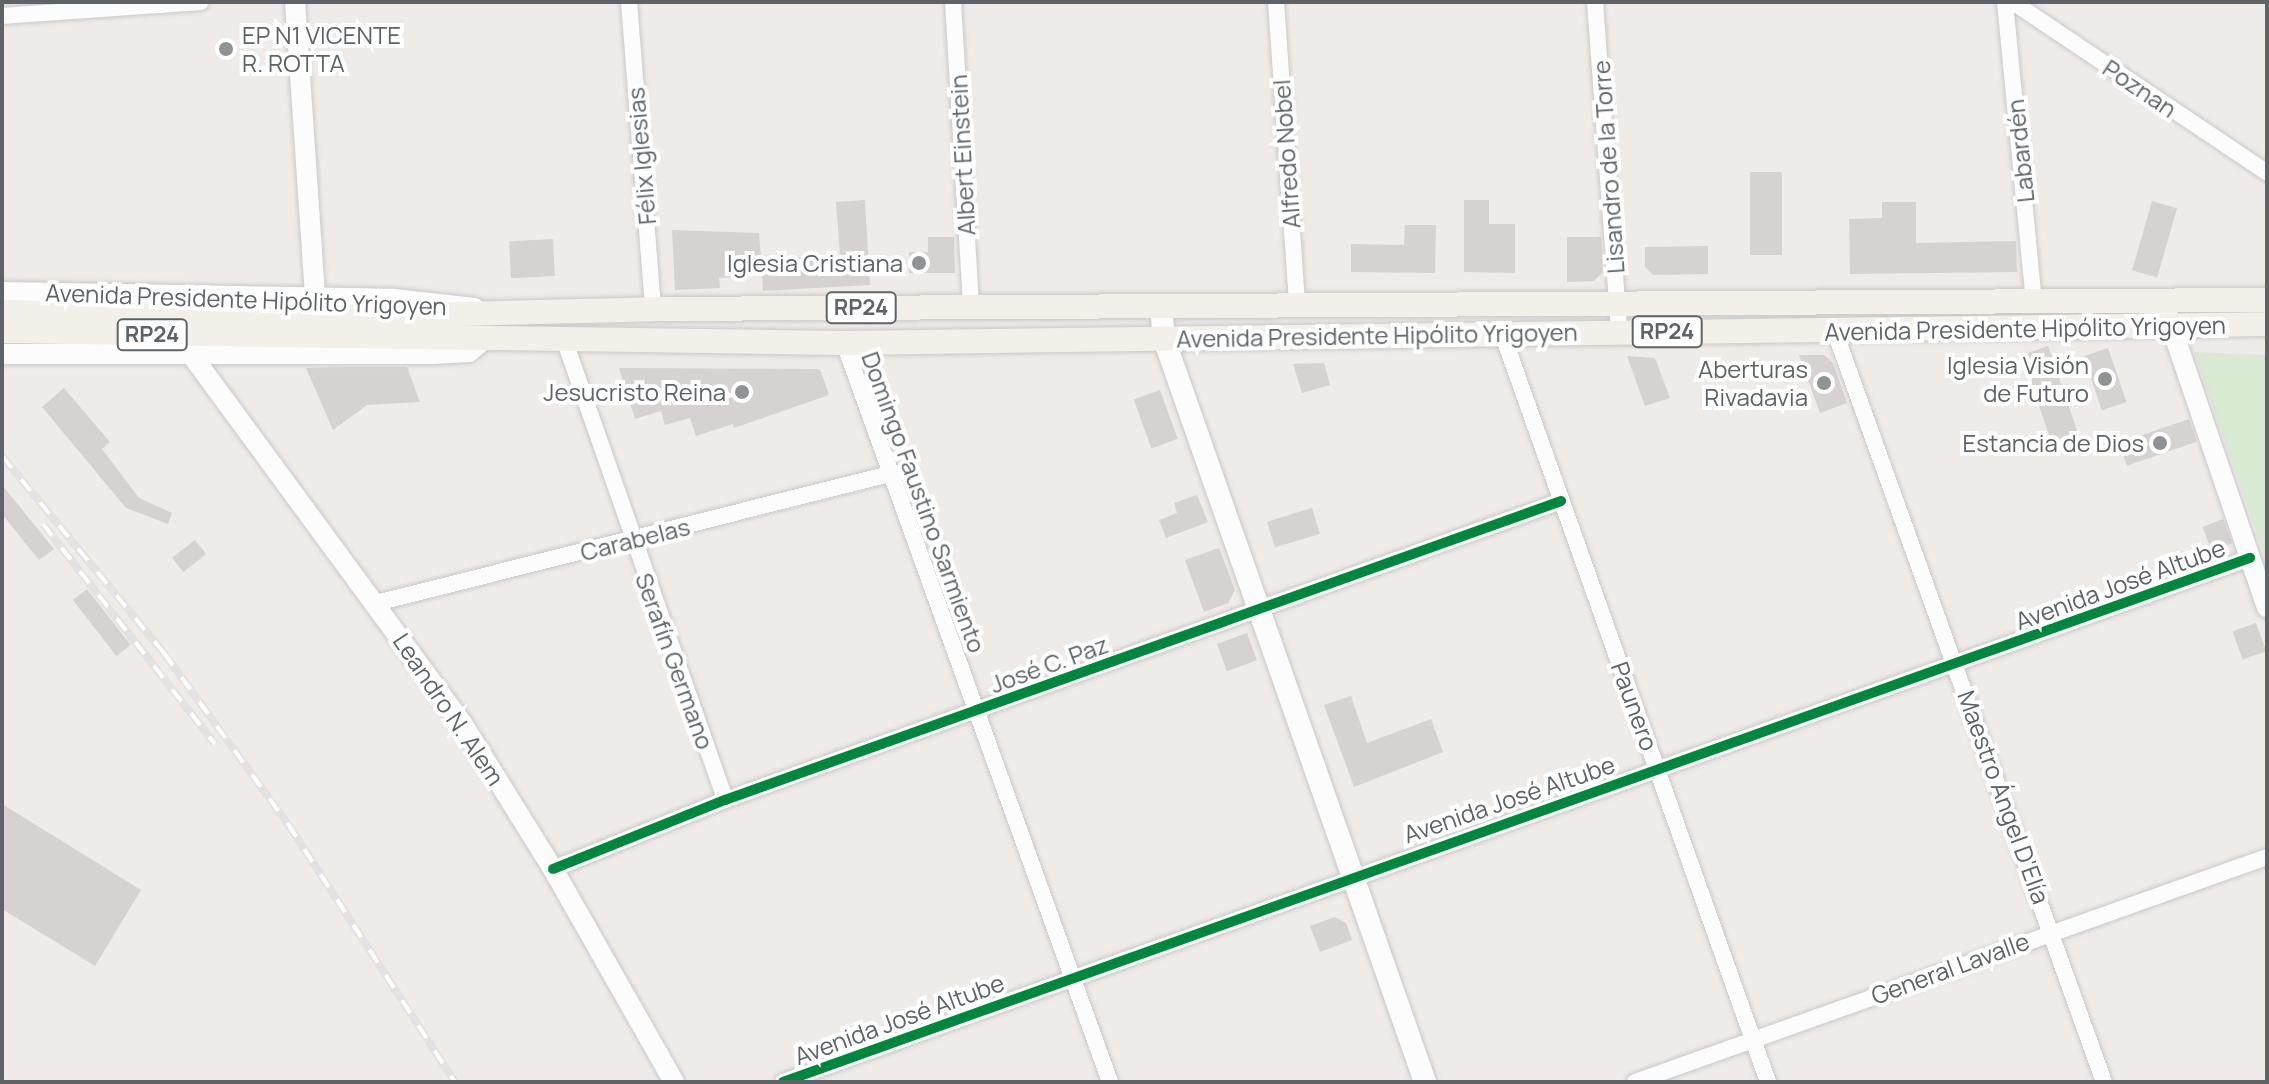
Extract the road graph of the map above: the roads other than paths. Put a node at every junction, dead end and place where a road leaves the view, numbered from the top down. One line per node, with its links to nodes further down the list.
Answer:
1 (201, 2): 9 (street)
2 (295, 2): 12 (street)
3 (629, 2): 19 (street, Félix Iglesias)
4 (953, 2): 18 (street, Albert Einstein)
5 (1276, 2): 15 (street, Alfredo Nobel)
6 (1595, 2): 16 (street, Lisandro de la Torre)
7 (2005, 2): 14 (street, Labardén)
8 (2013, 2): 10 (street, Poznan)
9 (2, 16)
10 (2267, 173)
11 (2, 292): 12 (street, Avenida Presidente Hipólito Yrigoyen)
12 (315, 298): 21 (street, Avenida Presidente Hipólito Yrigoyen)
13 (2267, 300): 22 (main road, Avenida Presidente Hipólito Yrigoyen / RP24)
14 (2034, 301): 16 (main road, Avenida Presidente Hipólito Yrigoyen / RP24); 22 (main road, Avenida Presidente Hipólito Yrigoyen / RP24)
15 (1297, 305): 16 (main road, Avenida Presidente Hipólito Yrigoyen / RP24); 17 (main road, Avenida Presidente Hipólito Yrigoyen / RP24)
16 (1619, 305): 26 (street, Lisandro de la Torre)
17 (1161, 306): 18 (main road, Avenida Presidente Hipólito Yrigoyen / RP24); 30 (main road)
18 (971, 308): 19 (main road, Avenida Presidente Hipólito Yrigoyen / RP24)
19 (653, 309): 21 (main road, Avenida Presidente Hipólito Yrigoyen / RP24)
20 (2, 312): 21 (main road, Avenida Presidente Hipólito Yrigoyen / RP24)
21 (490, 312)
22 (2166, 312): 23 (main road, Avenida Presidente Hipólito Yrigoyen / RP24); 27 (main road, Avenida Presidente Hipólito Yrigoyen / RP24); 37 (street)
23 (2267, 324)
24 (1501, 330): 26 (main road, Avenida Presidente Hipólito Yrigoyen / RP24); 30 (main road, Avenida Presidente Hipólito Yrigoyen / RP24); 35 (street, Paunero)
25 (2, 331): 28 (main road, Avenida Presidente Hipólito Yrigoyen / RP24)
26 (1619, 331): 27 (main road, Avenida Presidente Hipólito Yrigoyen / RP24)
27 (1835, 332): 41 (street, Maestro Ángel D'Elía)
28 (487, 337): 29 (main road, Avenida Presidente Hipólito Yrigoyen / RP24); 33 (street, Avenida Presidente Hipólito Yrigoyen)
29 (564, 339): 31 (main road, Avenida Presidente Hipólito Yrigoyen / RP24); 36 (street, Serafín Germano)
30 (1164, 339): 31 (main road, Avenida Presidente Hipólito Yrigoyen / RP24); 40 (main road)
31 (844, 343): 34 (street, Domingo Faustino Sarmiento)
32 (2, 354): 33 (street, Avenida Presidente Hipólito Yrigoyen)
33 (193, 357): 38 (street, Leandro N. Alem)
34 (894, 473): 36 (street, Carabelas); 42 (street, Domingo Faustino Sarmiento)
35 (1561, 501): 40 (street, José C. Paz); 43 (street, Paunero)
36 (631, 541): 38 (street, Carabelas); 44 (street, Serafín Germano)
37 (2250, 558): 39 (street); 41 (street, Avenida José Altube)
38 (376, 603): 46 (street, Leandro N. Alem)
39 (2267, 607)
40 (1258, 608): 42 (street, José C. Paz); 47 (main road)
41 (1956, 664): 43 (street, Avenida José Altube); 48 (street, Maestro Ángel D'Elía)
42 (980, 711): 44 (street, José C. Paz); 49 (street, Domingo Faustino Sarmiento)
43 (1657, 768): 47 (street, Avenida José Altube); 50 (street, Paunero)
44 (725, 800): 46 (street, José C. Paz)
45 (2267, 857): 48 (street, General Lavalle)
46 (553, 869): 51 (street, Leandro N. Alem)
47 (1350, 876): 49 (street, Avenida José Altube); 54 (main road)
48 (2052, 930): 50 (street, General Lavalle); 57 (street, Maestro Ángel D'Elía)
49 (1074, 978): 52 (street, Avenida José Altube); 53 (street, Domingo Faustino Sarmiento)
50 (1754, 1040): 55 (street, General Lavalle); 56 (street, Paunero)
51 (674, 1082)
52 (783, 1082)
53 (1110, 1082)
54 (1425, 1082)
55 (1635, 1082)
56 (1768, 1082)
57 (2104, 1082)

